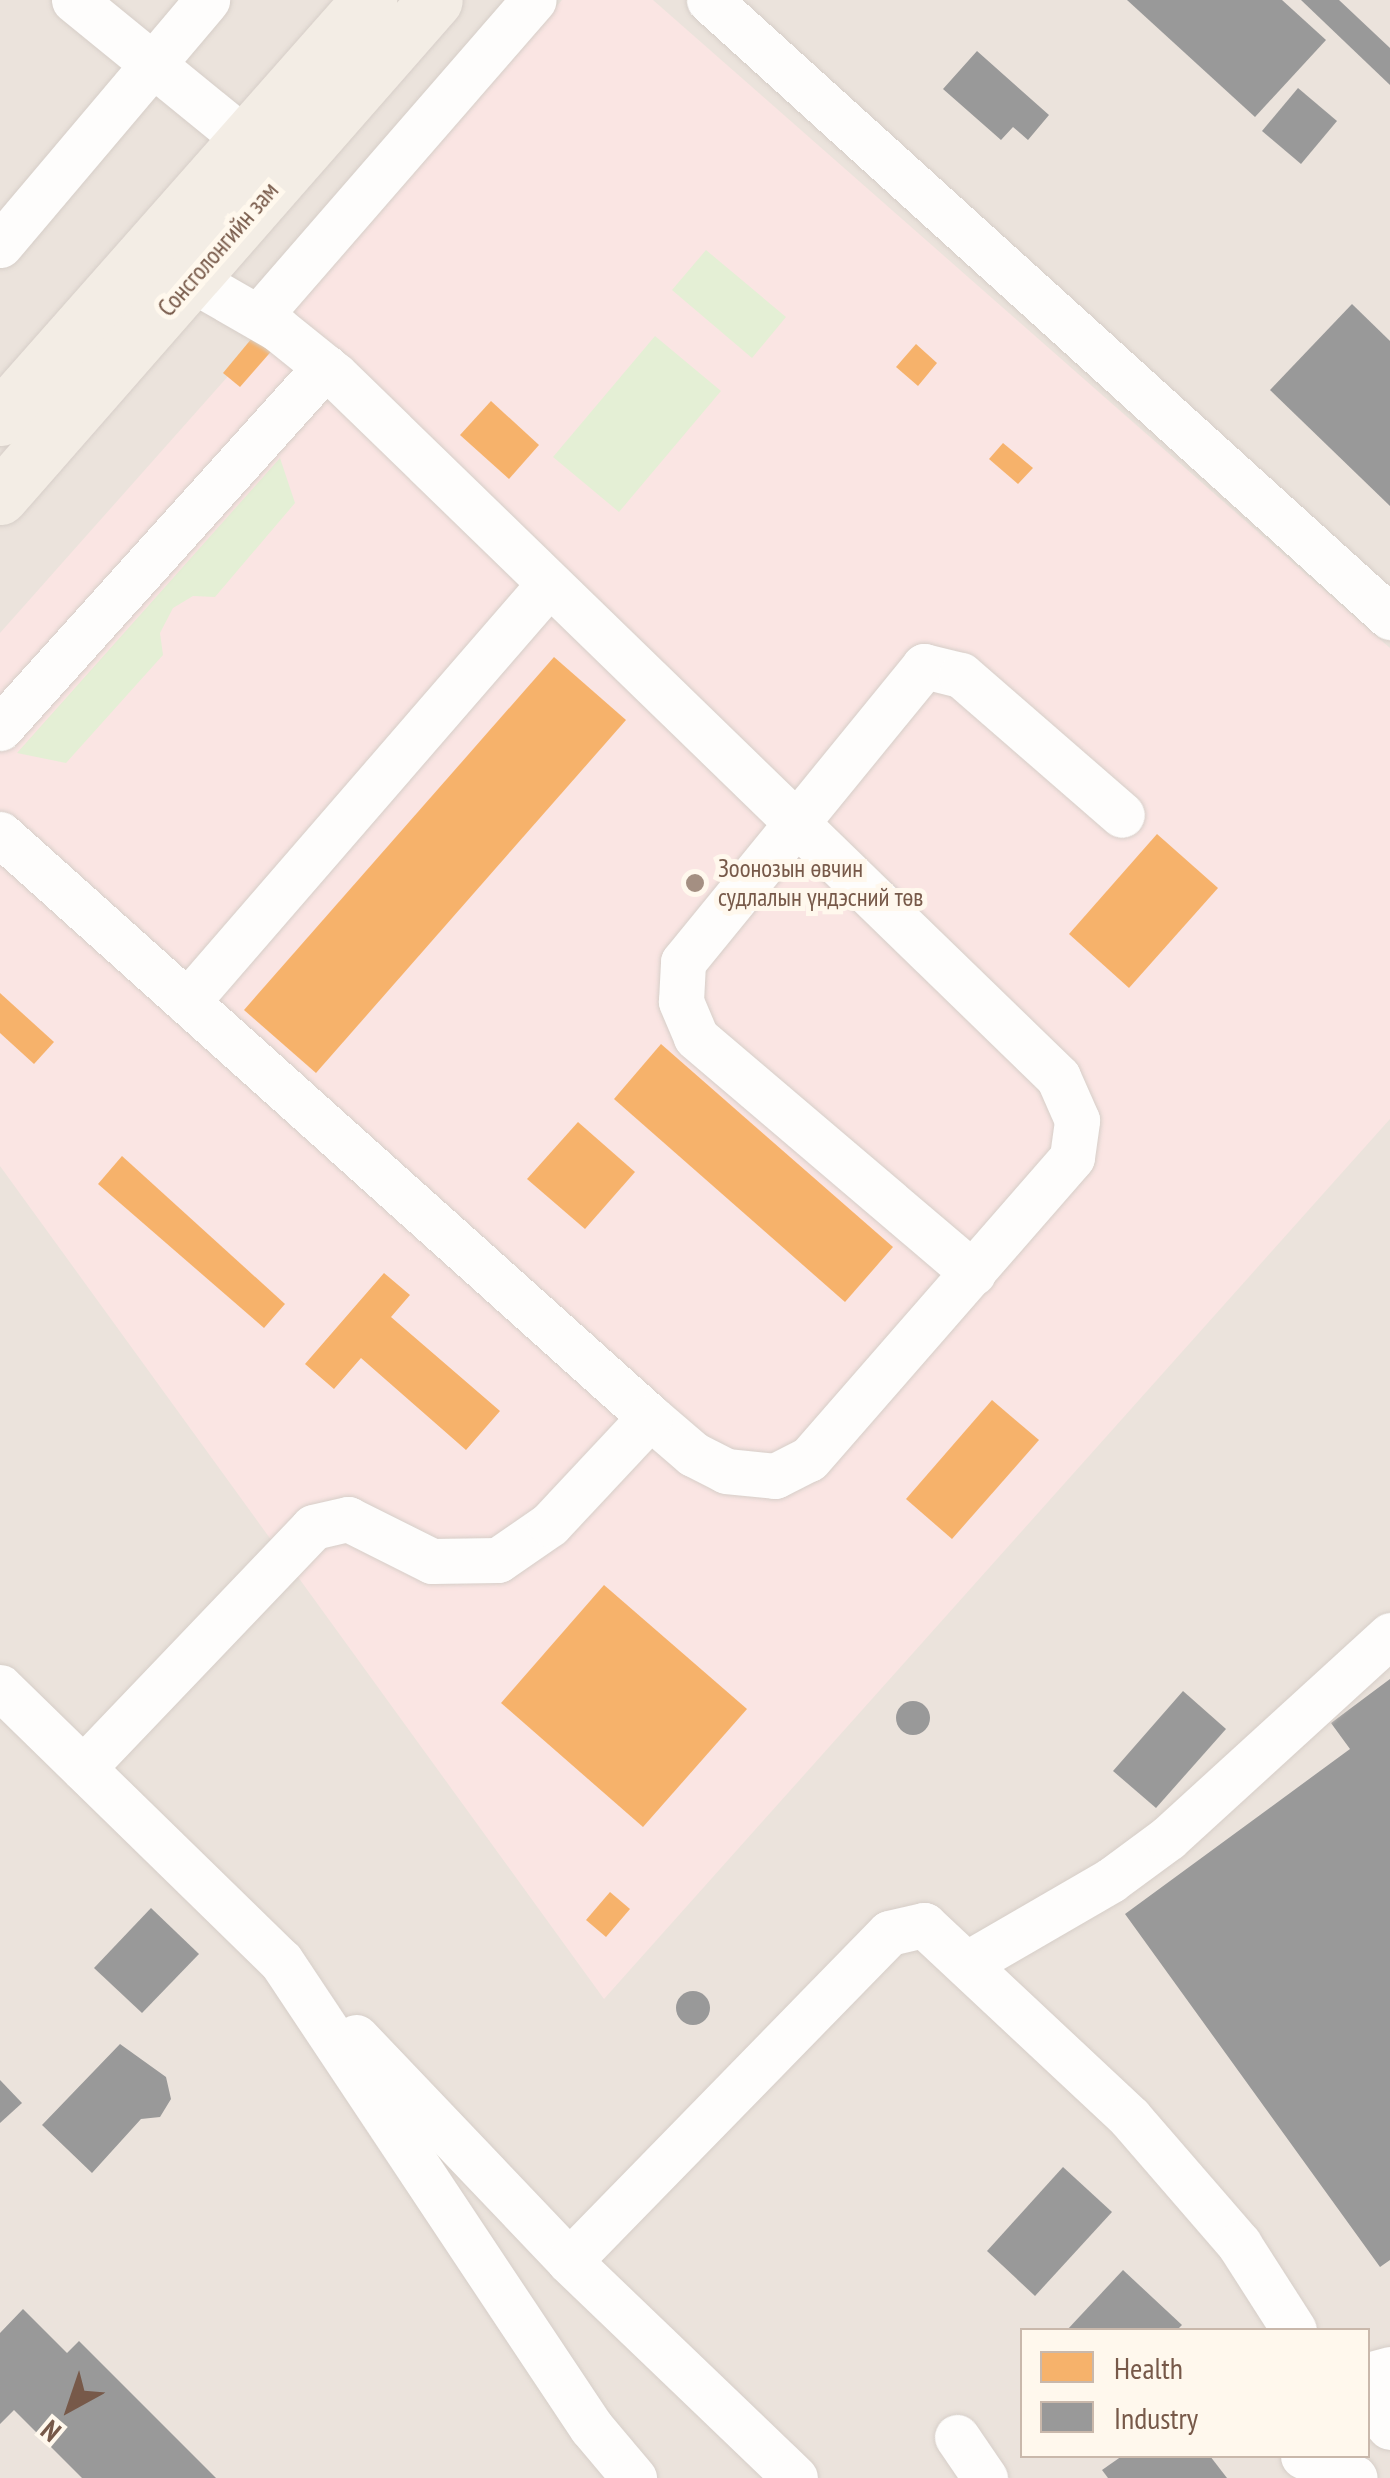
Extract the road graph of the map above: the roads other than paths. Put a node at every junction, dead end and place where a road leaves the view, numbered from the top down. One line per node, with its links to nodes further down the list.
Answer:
1 (74, 0): 7 (street)
2 (207, 0): 7 (street)
3 (369, 0): 8 (main road, Сонсголонгийн зам)
4 (435, 0): 10 (main road, Сонсголонгийн зам)
5 (534, 0): 11 (street)
6 (709, 0): 16 (street)
7 (154, 60): 8 (street); 9 (street)
8 (247, 140): 13 (main road, Сонсголонгийн зам)
9 (0, 244)
10 (191, 279): 11 (street); 14 (main road, Сонсголонгийн зам)
11 (258, 317): 12 (street)
12 (325, 367): 15 (street); 17 (street)
13 (0, 418)
14 (0, 498)
15 (550, 584): 19 (street); 21 (street)
16 (1390, 617)
17 (0, 728)
18 (1122, 815): 19 (street)
19 (794, 820): 22 (street); 22 (street)
20 (0, 834): 21 (street)
21 (186, 1002): 23 (street)
22 (973, 1273): 23 (street)
23 (650, 1418): 26 (street)
24 (1390, 1635): 28 (street)
25 (0, 1687): 26 (street)
26 (83, 1768): 27 (street)
27 (281, 1961): 29 (street); 35 (street)
28 (968, 1963): 29 (street); 30 (street)
29 (569, 2261): 36 (street)
30 (1284, 2324)
31 (1370, 2404): 32 (street)
32 (1390, 2428)
33 (957, 2437): 37 (street)
34 (1308, 2458): 38 (street)
35 (615, 2474)
36 (795, 2478)
37 (985, 2478)
38 (1355, 2478)

